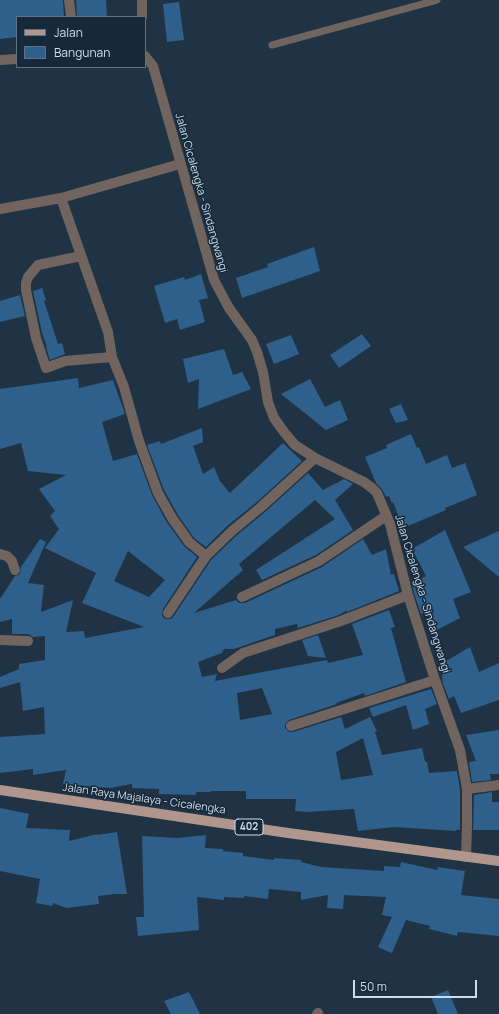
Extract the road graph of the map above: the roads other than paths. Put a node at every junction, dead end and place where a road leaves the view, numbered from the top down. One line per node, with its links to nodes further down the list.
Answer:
1 (69, 0): 4 (street)
2 (142, 0): 5 (street)
3 (437, 0): 6 (lane)
4 (70, 16)
5 (142, 16)
6 (272, 45)
7 (146, 57): 10 (street, Jalan Cicalengka - Sindangwangi)
8 (16, 59): 9 (street)
9 (0, 60)
10 (180, 164): 11 (street); 15 (street, Jalan Cicalengka - Sindangwangi)
11 (61, 198): 12 (street); 13 (street)
12 (0, 209)
13 (81, 256): 14 (street); 14 (street)
14 (112, 356): 18 (street)
15 (315, 458): 16 (street, Jalan Cicalengka - Sindangwangi); 18 (street)
16 (386, 516): 20 (street, Jalan Cicalengka - Sindangwangi); 21 (street)
17 (0, 554): 19 (street)
18 (206, 556): 22 (street)
19 (15, 570)
20 (408, 595): 25 (street); 26 (street, Jalan Cicalengka - Sindangwangi)
21 (242, 597)
22 (168, 613)
23 (0, 640): 24 (street)
24 (28, 641)
25 (222, 668)
26 (435, 680): 27 (street); 29 (street, Jalan Cicalengka - Sindangwangi)
27 (291, 726)
28 (499, 785): 29 (street)
29 (467, 788): 31 (street, Jalan Cicalengka - Sindangwangi)
30 (0, 790): 31 (main road, Jalan Raya Majalaya - Cicalengka / 402)
31 (466, 857): 32 (main road, Jalan Raya Majalaya - Cicalengka / 402)
32 (499, 861)

